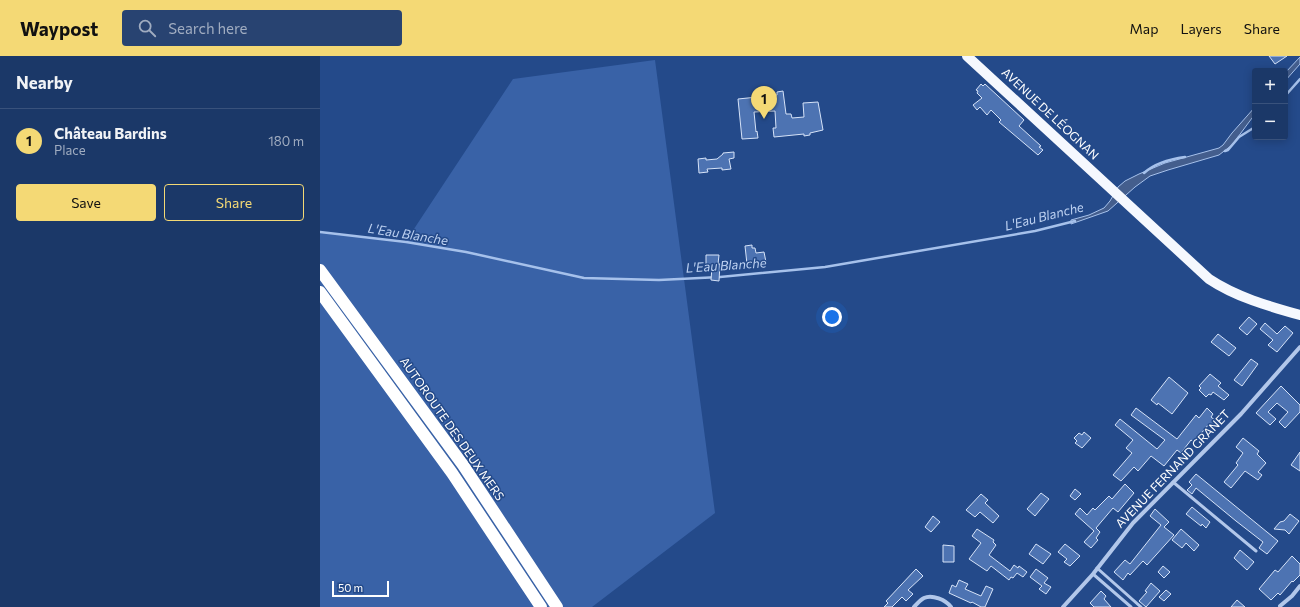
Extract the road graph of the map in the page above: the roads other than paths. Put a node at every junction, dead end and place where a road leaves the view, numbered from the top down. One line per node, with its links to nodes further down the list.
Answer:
1 (967, 56): 4 (main road, AVENUE DE LÉOGNAN)
2 (320, 270): 13 (highway, AUTOROUTE DES DEUX MERS)
3 (320, 292): 12 (highway)
4 (1300, 315)
5 (1300, 347): 6 (street, AVENUE FERNAND GRANET)
6 (1173, 482): 7 (lane); 8 (street, AVENUE FERNAND GRANET)
7 (1256, 551)
8 (1098, 568): 9 (street, AVENUE FERNAND GRANET); 18 (lane)
9 (1093, 574): 16 (street, AVENUE FERNAND GRANET); 17 (lane)
10 (1300, 586): 11 (street)
11 (1280, 606)
12 (540, 607)
13 (557, 607)
14 (914, 607): 15 (street)
15 (951, 607)
16 (1063, 607)
17 (1131, 607)
18 (1141, 607)

